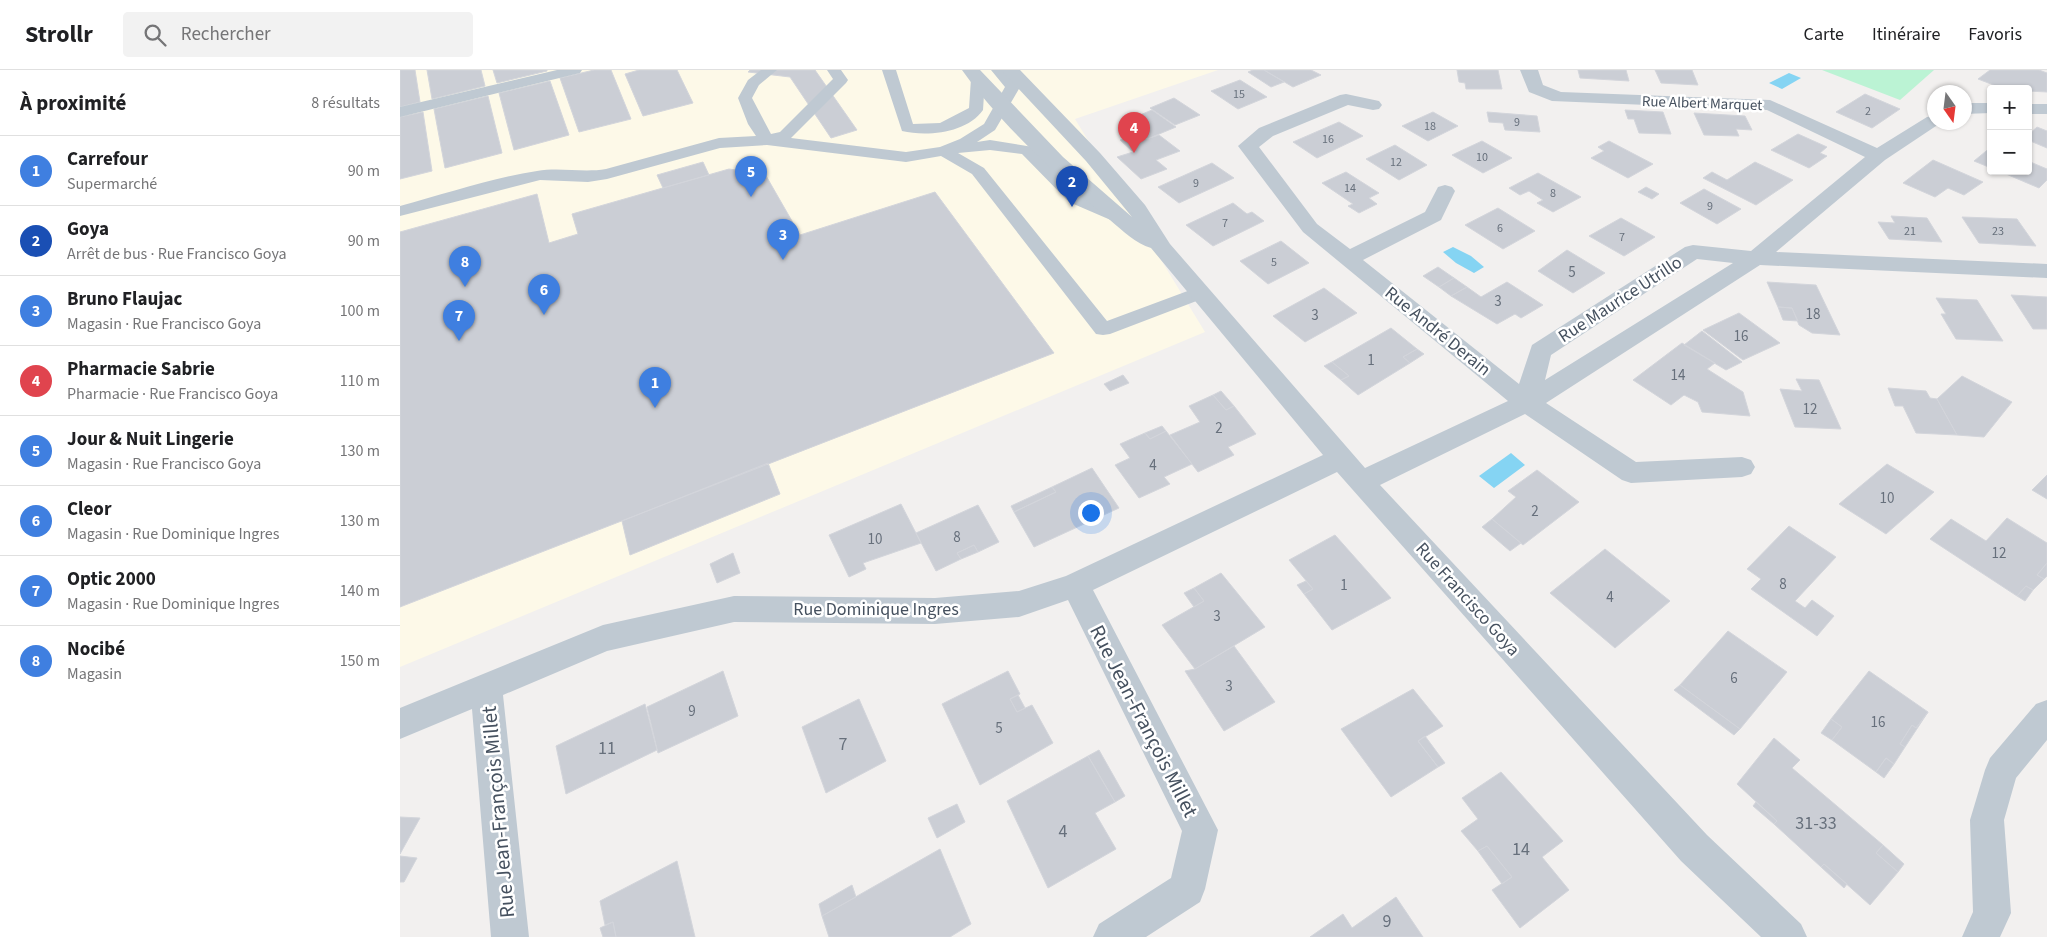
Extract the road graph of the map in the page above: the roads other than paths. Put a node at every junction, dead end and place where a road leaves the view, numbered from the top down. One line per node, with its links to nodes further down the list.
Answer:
1 (575, 70): 15 (lane)
2 (770, 70): 17 (lane)
3 (834, 70): 17 (lane)
4 (889, 70): 8 (lane)
5 (998, 70): 9 (lane)
6 (1010, 70): 23 (street, Rue Francisco Goya)
7 (1529, 70): 19 (street, Rue Albert Marquet)
8 (975, 74): 9 (street, Rue Francisco Goya)
9 (1001, 106): 18 (lane); 22 (street, Rue Francisco Goya)
10 (1373, 106): 25 (street, Rue André Derain)
11 (1987, 108): 12 (street)
12 (1972, 109)
13 (2032, 109): 14 (street)
14 (2047, 110)
15 (400, 112)
16 (1927, 125): 19 (street)
17 (767, 140): 18 (lane); 21 (lane)
18 (942, 151): 22 (lane); 27 (lane)
19 (1878, 156): 24 (street)
20 (1445, 191): 25 (street)
21 (400, 211)
22 (1119, 218): 23 (street, Rue Francisco Goya)
23 (1162, 248): 27 (street, Rue Francisco Goya)
24 (1756, 258): 26 (street, Rue Maurice Utrillo); 28 (street); 28 (street, Rue Maurice Utrillo)
25 (1348, 259): 28 (street, Rue André Derain)
26 (2047, 271)
27 (1200, 294): 30 (street, Rue Francisco Goya)
28 (1527, 403): 29 (street); 30 (street)
29 (1742, 467)
30 (1351, 470): 31 (street, Rue Dominique Ingres); 37 (street, Rue Francisco Goya)
31 (1075, 585): 32 (street, Rue Dominique Ingres); 36 (street, Rue Jean-François Millet)
32 (486, 686): 34 (street, Rue Dominique Ingres); 35 (street, Rue Jean-François Millet)
33 (2047, 715): 38 (street)
34 (400, 724)
35 (510, 937)
36 (1112, 937)
37 (1788, 937)
38 (1981, 937)

